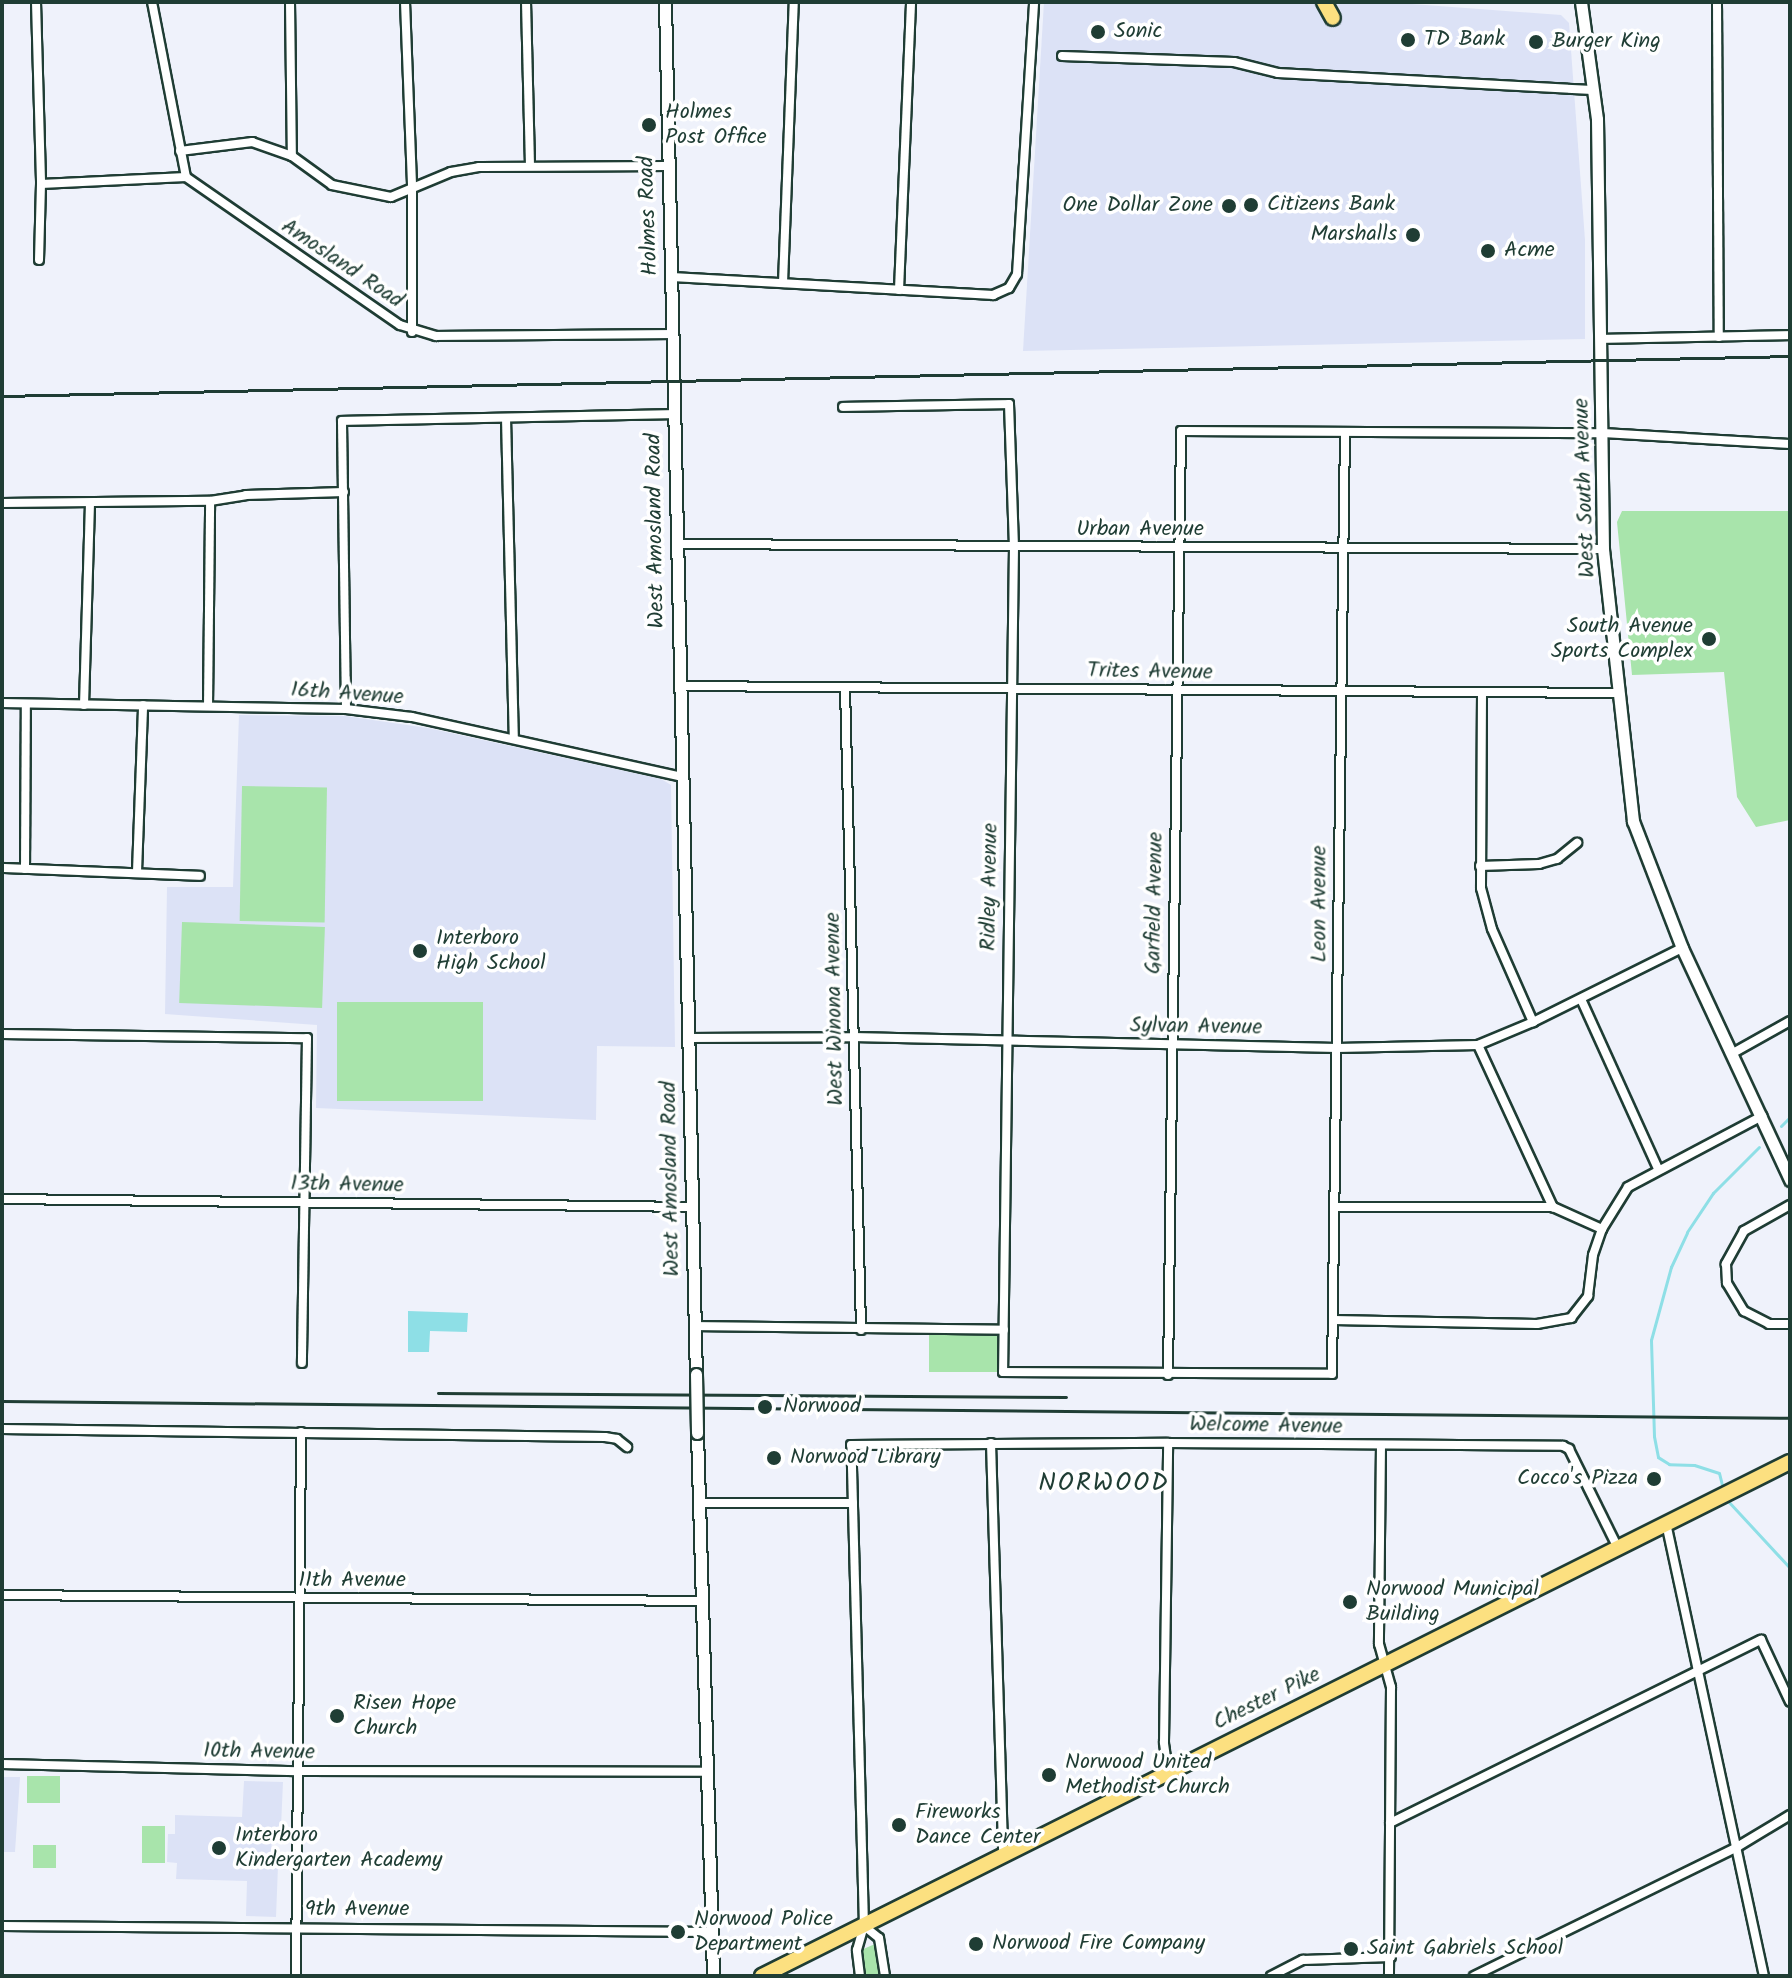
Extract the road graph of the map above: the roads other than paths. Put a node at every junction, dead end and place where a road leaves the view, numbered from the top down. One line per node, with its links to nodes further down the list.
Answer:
1 (36, 2): 21 (street)
2 (152, 2): 16 (street)
3 (290, 2): 17 (street)
4 (405, 2): 22 (street)
5 (526, 2): 18 (street)
6 (665, 2): 19 (street, Holmes Road)
7 (794, 2): 25 (street)
8 (911, 2): 26 (street)
9 (1034, 2): 26 (street)
10 (1324, 2): 13 (main road)
11 (1581, 2): 15 (street, West South Avenue)
12 (1717, 2): 30 (street)
13 (1333, 18)
14 (1062, 56): 15 (street)
15 (1593, 90): 31 (street, West South Avenue)
16 (180, 151): 17 (street); 20 (street)
17 (292, 156): 22 (street)
18 (530, 164): 19 (street); 22 (street)
19 (667, 166): 24 (street, Holmes Road)
20 (186, 177): 21 (street); 27 (street, Amosland Road)
21 (41, 184): 23 (street)
22 (412, 187): 27 (street)
23 (39, 260)
24 (672, 277): 25 (street); 28 (street, Holmes Road)
25 (783, 283): 26 (street)
26 (899, 290)
27 (412, 332): 28 (street, Amosland Road)
28 (671, 334): 32 (street, Holmes Road)
29 (1790, 335): 30 (street)
30 (1719, 337): 31 (street)
31 (1601, 339): 37 (street, West South Avenue)
32 (673, 380): 34 (street, West Amosland Road)
33 (843, 407): 44 (street, Ridley Avenue)
34 (674, 414): 35 (street); 43 (street, West Amosland Road)
35 (506, 418): 39 (street); 61 (street)
36 (1345, 433): 37 (street); 45 (street, Garfield Avenue); 47 (street, Leon Avenue)
37 (1603, 433): 38 (street); 46 (street, West South Avenue)
38 (1790, 444)
39 (344, 492): 40 (street); 60 (street)
40 (210, 501): 42 (street); 59 (street)
41 (2, 503): 42 (street)
42 (90, 504): 57 (street)
43 (677, 544): 44 (street, Urban Avenue); 48 (street, West Amosland Road)
44 (1014, 547): 45 (street, Urban Avenue); 50 (street, Ridley Avenue)
45 (1182, 547): 47 (street, Urban Avenue); 51 (street, Garfield Avenue)
46 (1603, 549): 47 (street, Urban Avenue); 53 (street, West South Avenue)
47 (1343, 550): 52 (street, Leon Avenue)
48 (680, 686): 49 (street, Trites Avenue); 62 (street, West Amosland Road)
49 (845, 687): 50 (street, Trites Avenue); 74 (street, West Winona Avenue)
50 (1009, 689): 51 (street, Trites Avenue); 76 (street, Ridley Avenue)
51 (1176, 690): 52 (street, Trites Avenue); 77 (street, Garfield Avenue)
52 (1340, 692): 54 (street, Trites Avenue); 79 (street, Leon Avenue)
53 (1620, 693): 54 (street, Trites Avenue); 69 (street, West South Avenue)
54 (1482, 694): 64 (street)
55 (2, 703): 56 (street, 16th Avenue)
56 (26, 704): 57 (street, 16th Avenue); 66 (street)
57 (84, 705): 58 (street, 16th Avenue)
58 (143, 705): 59 (street, 16th Avenue); 67 (street)
59 (208, 705): 60 (street, 16th Avenue)
60 (346, 709): 61 (street, 16th Avenue)
61 (514, 738): 62 (street, 16th Avenue)
62 (682, 777): 75 (street, West Amosland Road)
63 (1577, 843): 64 (street)
64 (1480, 866): 72 (street)
65 (2, 868): 66 (street)
66 (25, 869): 67 (street)
67 (137, 872): 68 (street)
68 (200, 876)
69 (1682, 948): 70 (street, Sylvan Avenue); 80 (street, West South Avenue)
70 (1581, 999): 72 (street, Sylvan Avenue); 82 (street)
71 (1790, 1021): 80 (street)
72 (1533, 1022): 78 (street, Sylvan Avenue)
73 (2, 1034): 85 (street)
74 (853, 1037): 75 (street, Sylvan Avenue); 76 (street, Sylvan Avenue); 94 (street, West Winona Avenue)
75 (688, 1038): 87 (street, West Amosland Road)
76 (1006, 1043): 77 (street, Sylvan Avenue); 95 (street, Ridley Avenue)
77 (1172, 1045): 79 (street, Sylvan Avenue); 97 (street, Garfield Avenue)
78 (1478, 1045): 79 (street, Sylvan Avenue); 89 (street)
79 (1337, 1048): 88 (street, Leon Avenue)
80 (1733, 1053): 81 (street, West South Avenue)
81 (1762, 1116): 82 (street); 83 (street, West South Avenue)
82 (1658, 1169): 90 (street)
83 (1790, 1180)
84 (2, 1199): 85 (street, 13th Avenue)
85 (305, 1203): 87 (street, 13th Avenue); 96 (street)
86 (1790, 1205): 92 (street)
87 (692, 1207): 93 (street, West Amosland Road)
88 (1336, 1207): 89 (street); 91 (street, Leon Avenue)
89 (1553, 1207): 90 (street)
90 (1602, 1229): 91 (street)
91 (1334, 1320): 97 (street, Leon Avenue)
92 (1790, 1324)
93 (695, 1326): 94 (street); 105 (street, West Amosland Road, bridge)
94 (861, 1330): 95 (street)
95 (1004, 1330): 97 (street, Ridley Avenue)
96 (302, 1363)
97 (1168, 1375)
98 (2, 1429): 99 (street)
99 (301, 1432): 103 (street); 110 (street)
100 (991, 1443): 101 (street, Welcome Avenue); 106 (street, Welcome Avenue); 122 (street)
101 (1168, 1443): 102 (street, Welcome Avenue); 118 (street)
102 (1381, 1445): 108 (street, Welcome Avenue); 112 (street)
103 (627, 1447)
104 (1790, 1462): 107 (main road, Chester Pike)
105 (699, 1503): 106 (street); 111 (street, West Amosland Road)
106 (853, 1503): 124 (street)
107 (1666, 1523): 108 (main road, Chester Pike); 113 (street)
108 (1618, 1548): 112 (main road, Chester Pike)
109 (2, 1595): 110 (street, 11th Avenue)
110 (301, 1598): 111 (street, 11th Avenue); 116 (street)
111 (702, 1601): 117 (street, West Amosland Road)
112 (1385, 1665): 118 (main road, Chester Pike); 120 (street)
113 (1698, 1668): 114 (street); 120 (street); 121 (street)
114 (1790, 1702)
115 (2, 1764): 116 (street, 10th Avenue)
116 (298, 1771): 117 (street, 10th Avenue); 125 (street)
117 (707, 1772): 126 (street, West Amosland Road)
118 (1168, 1772): 122 (main road, Chester Pike)
119 (1790, 1815): 121 (street)
120 (1390, 1823): 127 (street)
121 (1737, 1847): 135 (street); 136 (street)
122 (1003, 1855): 124 (main road, Chester Pike)
123 (2, 1926): 125 (street, 9th Avenue)
124 (864, 1926): 130 (main road, Chester Pike); 131 (street); 132 (street)
125 (297, 1928): 126 (street, 9th Avenue); 128 (street)
126 (712, 1932): 129 (street, West Amosland Road)
127 (1391, 1957): 133 (street); 134 (street)
128 (296, 1976)
129 (713, 1976)
130 (762, 1976)
131 (860, 1976)
132 (885, 1976)
133 (1271, 1976)
134 (1389, 1976)
135 (1474, 1976)
136 (1764, 1976)

